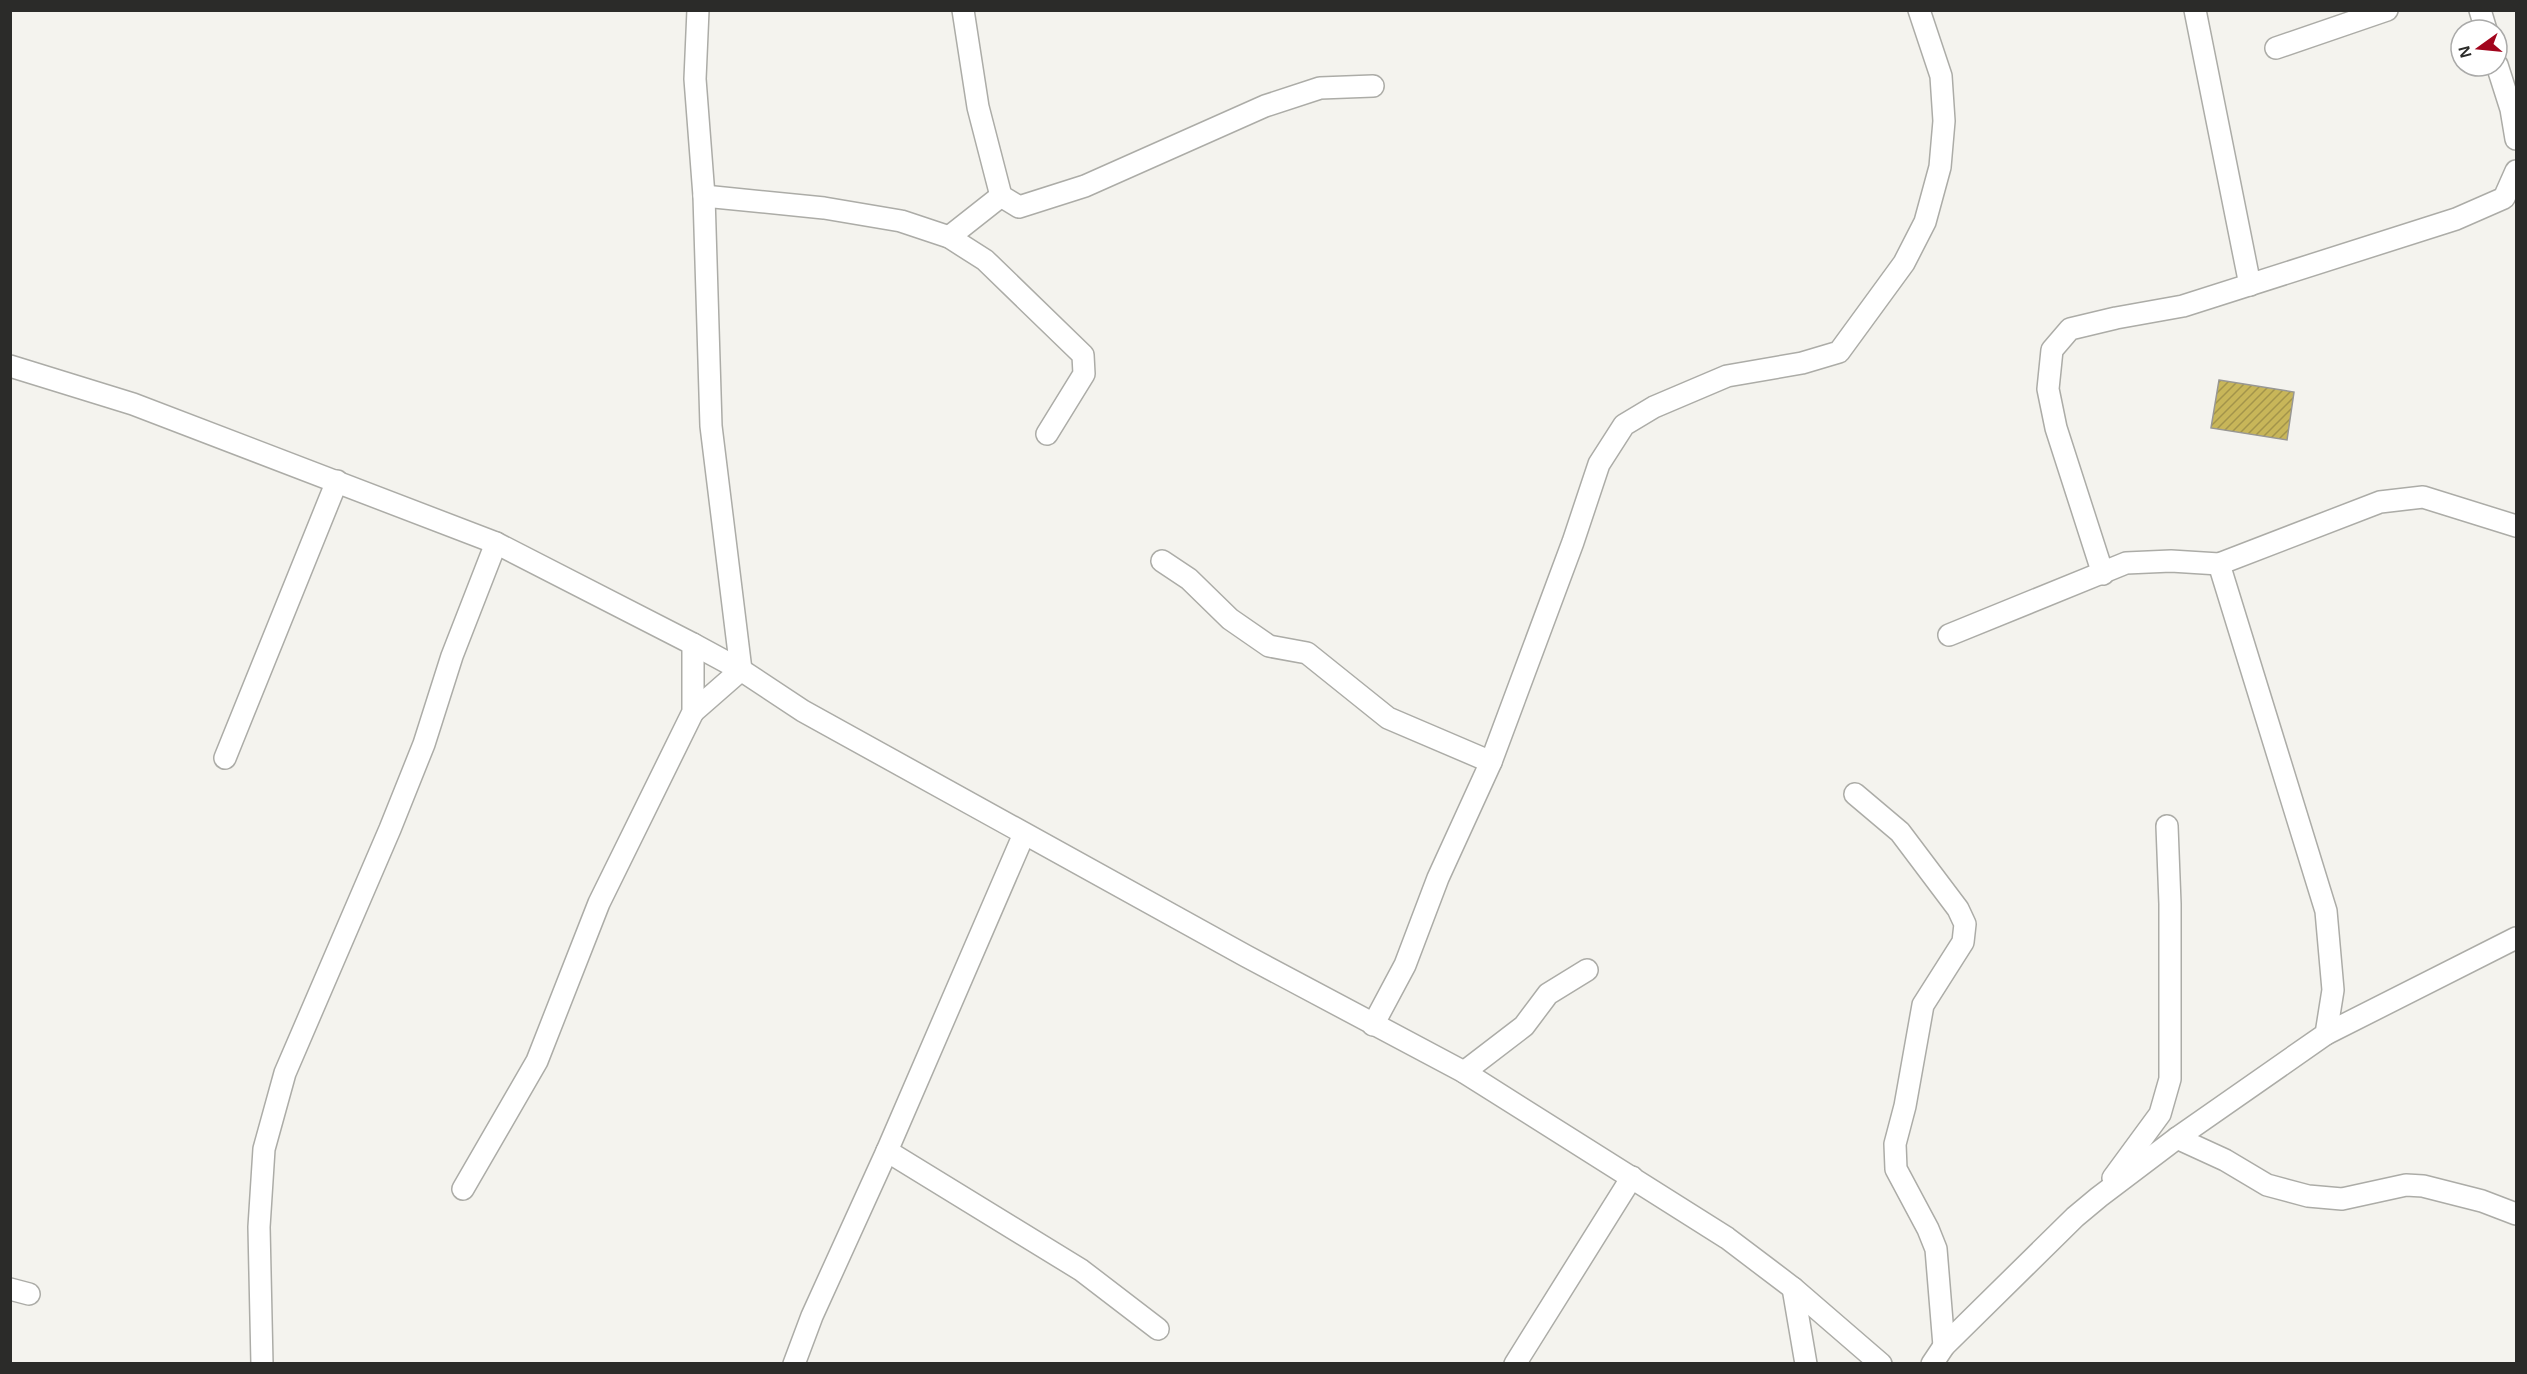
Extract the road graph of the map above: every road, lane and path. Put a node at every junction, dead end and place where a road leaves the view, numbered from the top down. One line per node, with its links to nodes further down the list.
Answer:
1 (699, 10): 11 (street)
2 (963, 10): 12 (street)
3 (1919, 10): 28 (street)
4 (2195, 10): 14 (street)
5 (2387, 10): 6 (street)
6 (2276, 48)
7 (2501, 78): 9 (street)
8 (1373, 86): 12 (street)
9 (2517, 139)
10 (2517, 171): 14 (street)
11 (704, 195): 13 (street); 25 (street)
12 (1001, 196): 13 (street)
13 (950, 237): 16 (street)
14 (2250, 285): 22 (street)
15 (10, 366): 17 (street)
16 (1047, 434)
17 (337, 482): 19 (street); 27 (street)
18 (2517, 526): 21 (street)
19 (496, 543): 24 (street); 46 (street)
20 (1162, 561): 28 (street)
21 (2219, 564): 22 (street); 35 (street)
22 (2103, 574): 23 (street)
23 (1949, 635)
24 (693, 644): 25 (street); 26 (street)
25 (741, 670): 26 (street); 31 (street)
26 (693, 712): 40 (street)
27 (225, 758)
28 (1491, 762): 34 (street)
29 (1855, 794): 45 (street)
30 (2167, 826): 41 (street)
31 (1024, 834): 34 (street); 38 (street)
32 (2517, 938): 35 (street)
33 (1587, 969): 36 (street)
34 (1373, 1025): 36 (street)
35 (2326, 1034): 37 (street)
36 (1464, 1072): 39 (street)
37 (2177, 1138): 41 (street); 42 (street)
38 (887, 1151): 44 (street); 47 (street)
39 (1632, 1177): 43 (street); 48 (street)
40 (463, 1189)
41 (2099, 1197): 45 (street)
42 (2517, 1214)
43 (1793, 1288): 49 (street); 50 (street)
44 (1158, 1329)
45 (1944, 1346): 51 (street)
46 (262, 1364)
47 (794, 1364)
48 (1515, 1364)
49 (1806, 1364)
50 (1881, 1364)
51 (1932, 1364)

